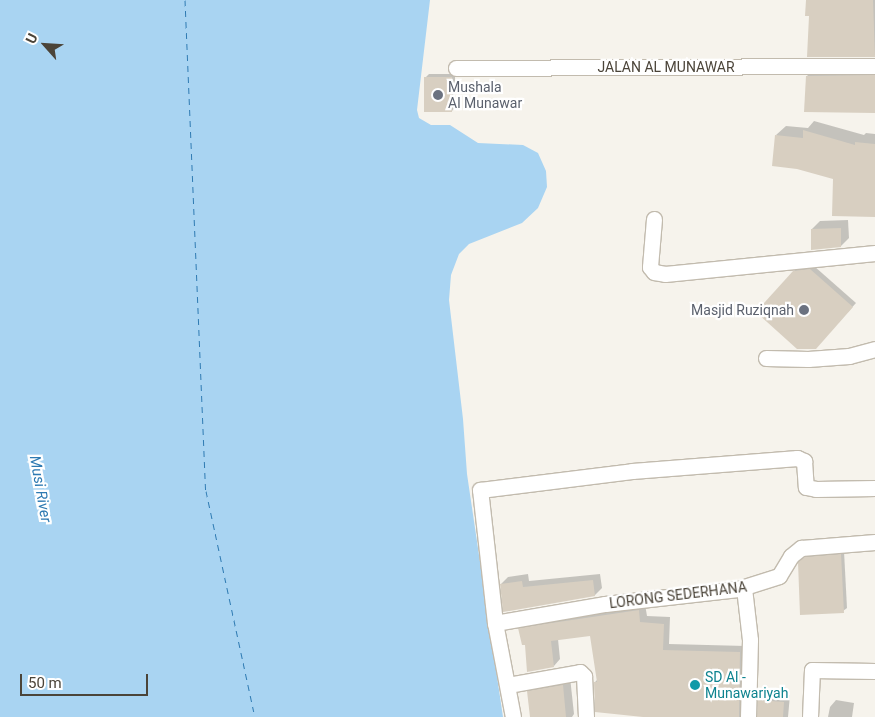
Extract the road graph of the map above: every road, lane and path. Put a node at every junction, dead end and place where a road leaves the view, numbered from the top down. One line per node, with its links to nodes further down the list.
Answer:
1 (875, 66): 2 (street, JALAN AL MUNAWAR)
2 (456, 68)
3 (654, 219): 4 (street)
4 (875, 253)
5 (875, 349): 6 (street)
6 (766, 358)
7 (875, 488): 10 (street)
8 (875, 542): 9 (street, LORONG SEDERHANA)
9 (744, 588): 10 (street, LORONG SEDERHANA); 15 (street)
10 (495, 623): 12 (street)
11 (875, 671): 16 (street)
12 (508, 685): 13 (street); 14 (street)
13 (514, 717)
14 (586, 717)
15 (748, 717)
16 (810, 717)

